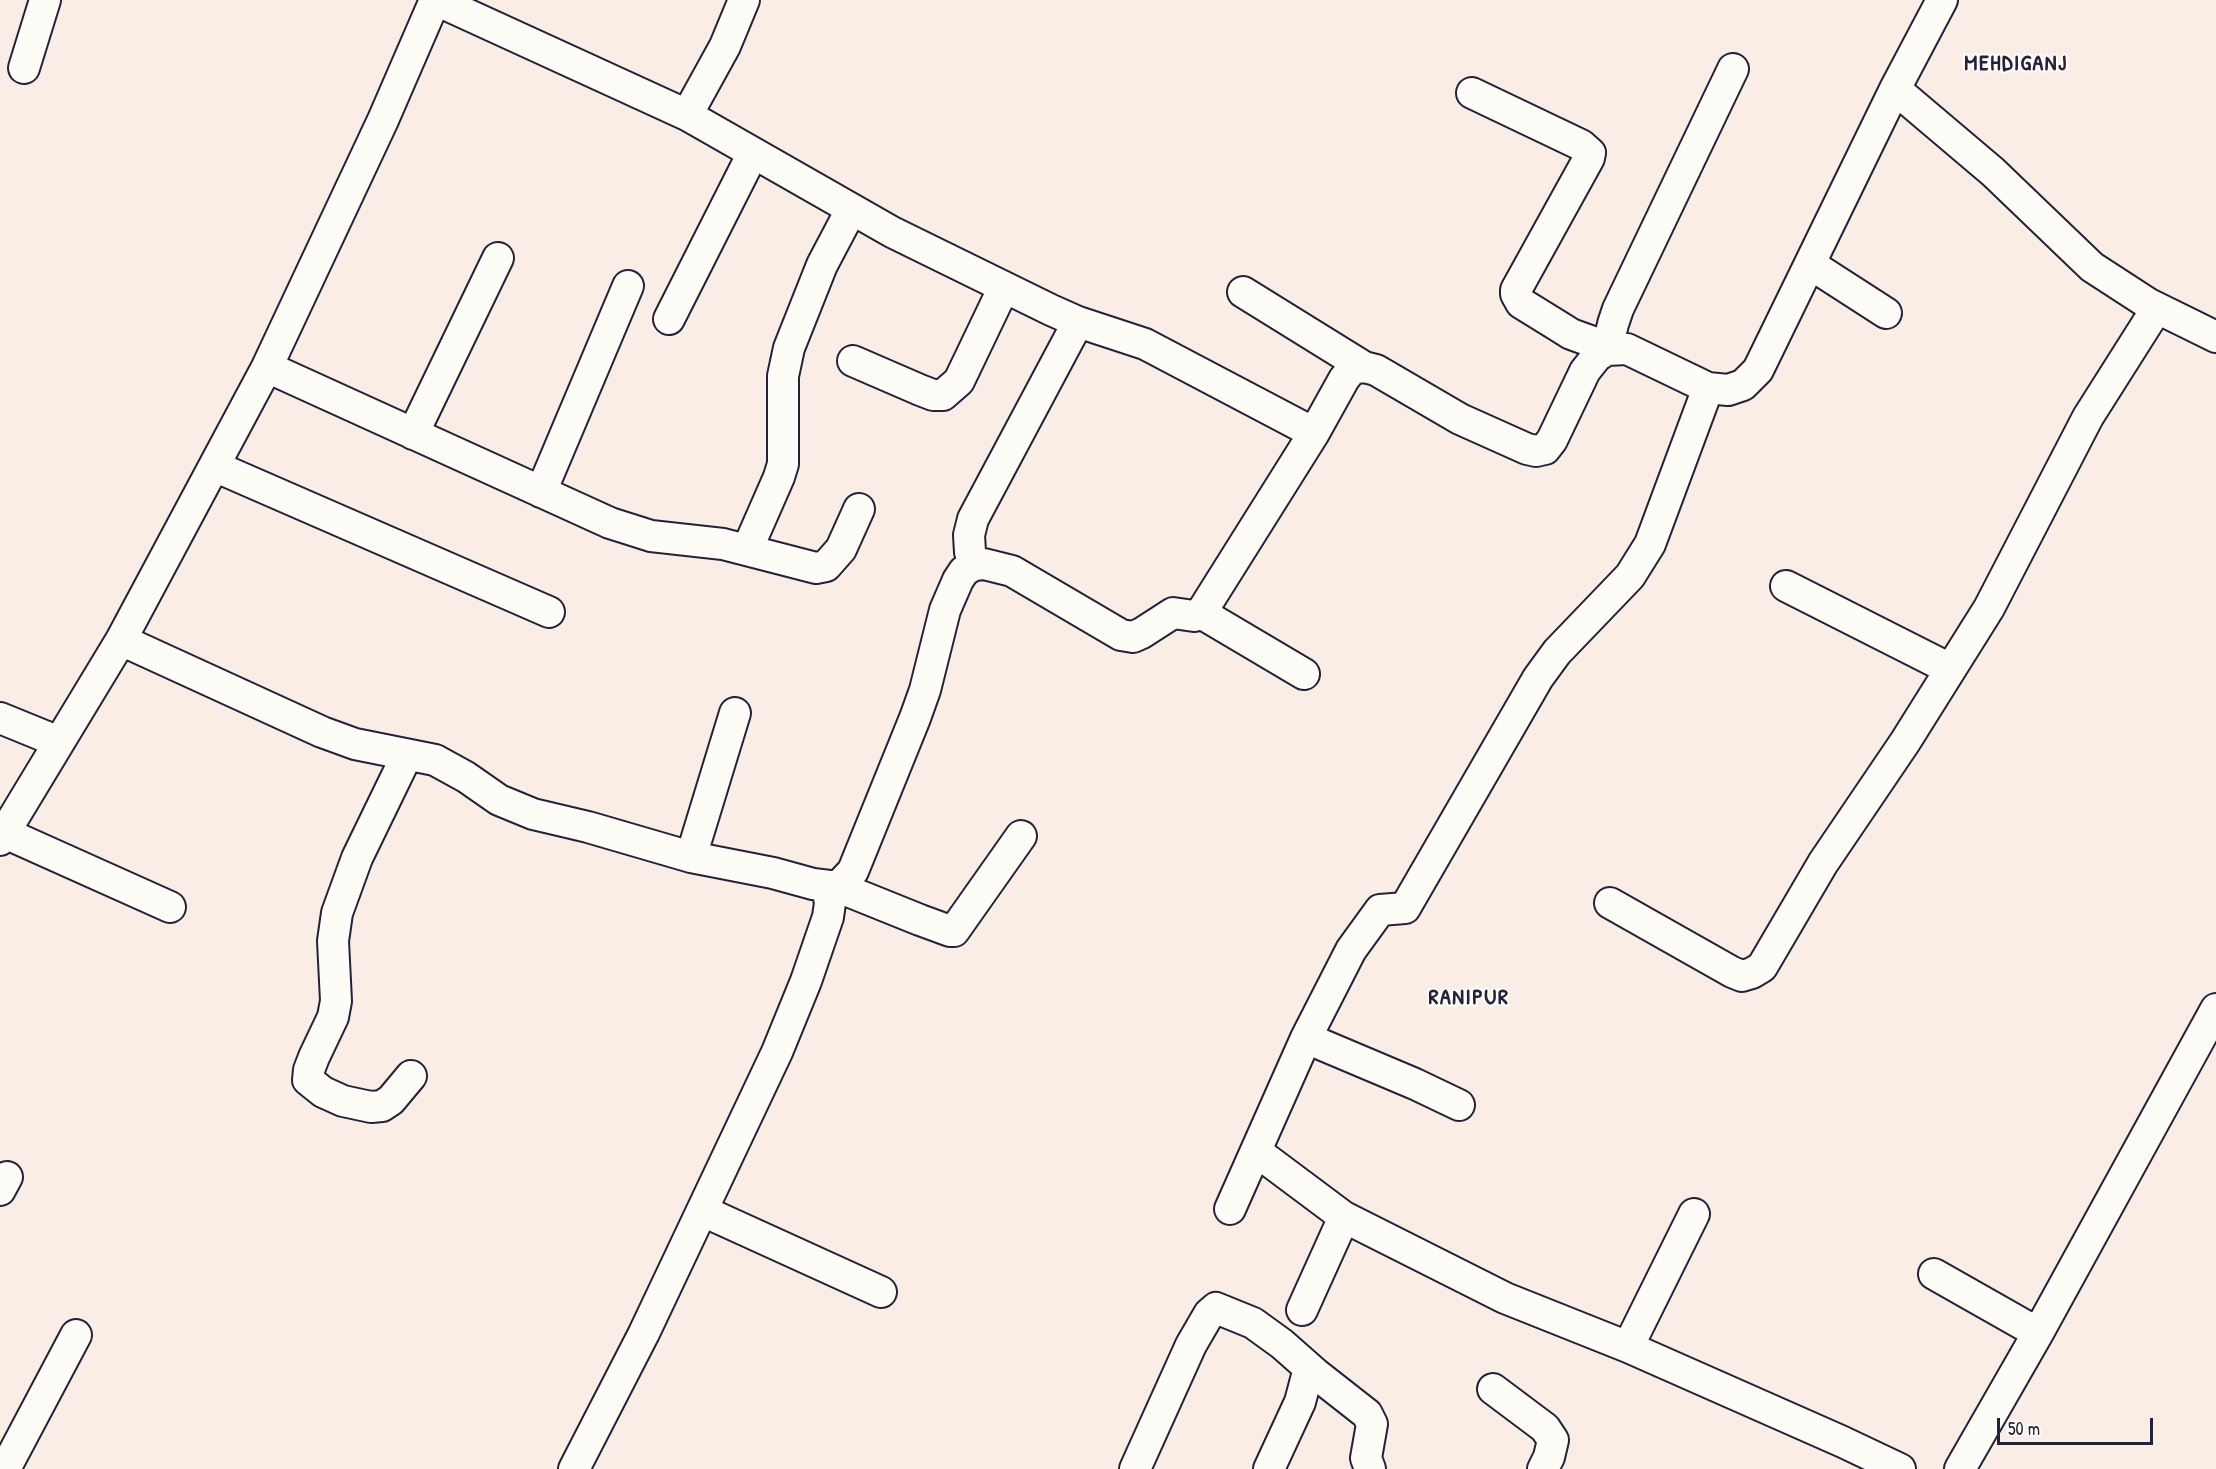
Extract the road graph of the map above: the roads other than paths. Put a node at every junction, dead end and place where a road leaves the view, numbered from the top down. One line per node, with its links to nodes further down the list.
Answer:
1 (45, 0): 5 (street)
2 (435, 0): 9 (street); 25 (street)
3 (744, 0): 9 (street)
4 (1942, 0): 7 (street)
5 (24, 69)
6 (1733, 69): 22 (street)
7 (1895, 89): 13 (street); 17 (street)
8 (1472, 93): 22 (street)
9 (687, 115): 10 (street)
10 (753, 153): 11 (street); 19 (street)
11 (851, 210): 15 (street); 32 (street)
12 (498, 258): 28 (street)
13 (1810, 264): 18 (street); 26 (street)
14 (628, 286): 30 (street)
15 (1004, 287): 20 (street); 23 (street)
16 (1243, 292): 24 (street)
17 (2157, 308): 21 (street); 38 (street)
18 (1886, 313)
19 (669, 319)
20 (1078, 322): 27 (street); 33 (street)
21 (2216, 337)
22 (1607, 349): 24 (street); 26 (street)
23 (853, 361)
24 (1364, 367): 27 (street)
25 (267, 368): 28 (street); 29 (street)
26 (1708, 388): 51 (street)
27 (1314, 433): 36 (street)
28 (413, 434): 30 (street)
29 (214, 466): 35 (street); 37 (street)
30 (541, 492): 32 (street)
31 (859, 509): 32 (street)
32 (747, 550)
33 (974, 565): 36 (street); 47 (street)
34 (1786, 586): 38 (street)
35 (549, 612)
36 (1201, 613): 39 (street)
37 (121, 640): 42 (street); 43 (street)
38 (1950, 669): 48 (street)
39 (1305, 674)
40 (735, 713): 46 (street)
41 (0, 718): 42 (street)
42 (59, 742): 45 (street)
43 (407, 755): 46 (street); 52 (street)
44 (1021, 836): 47 (street)
45 (2, 837): 49 (street)
46 (691, 857): 47 (street)
47 (833, 887): 56 (street)
48 (1610, 903)
49 (170, 908)
50 (2216, 1009): 62 (street)
51 (1306, 1038): 53 (street); 54 (street)
52 (411, 1076)
53 (1459, 1105)
54 (1257, 1152): 55 (street); 58 (street)
55 (1230, 1209)
56 (703, 1211): 60 (street); 68 (street)
57 (1695, 1214): 64 (street)
58 (1344, 1216): 61 (street); 64 (street)
59 (1934, 1274): 62 (street)
60 (881, 1292)
61 (1302, 1310)
62 (2038, 1333): 74 (street)
63 (76, 1335): 67 (street)
64 (1628, 1347): 73 (street)
65 (1309, 1368): 69 (street); 70 (street); 71 (street)
66 (1493, 1389): 72 (street)
67 (3, 1468)
68 (574, 1469)
69 (1135, 1469)
70 (1269, 1469)
71 (1370, 1469)
72 (1543, 1469)
73 (1900, 1469)
74 (1960, 1469)

